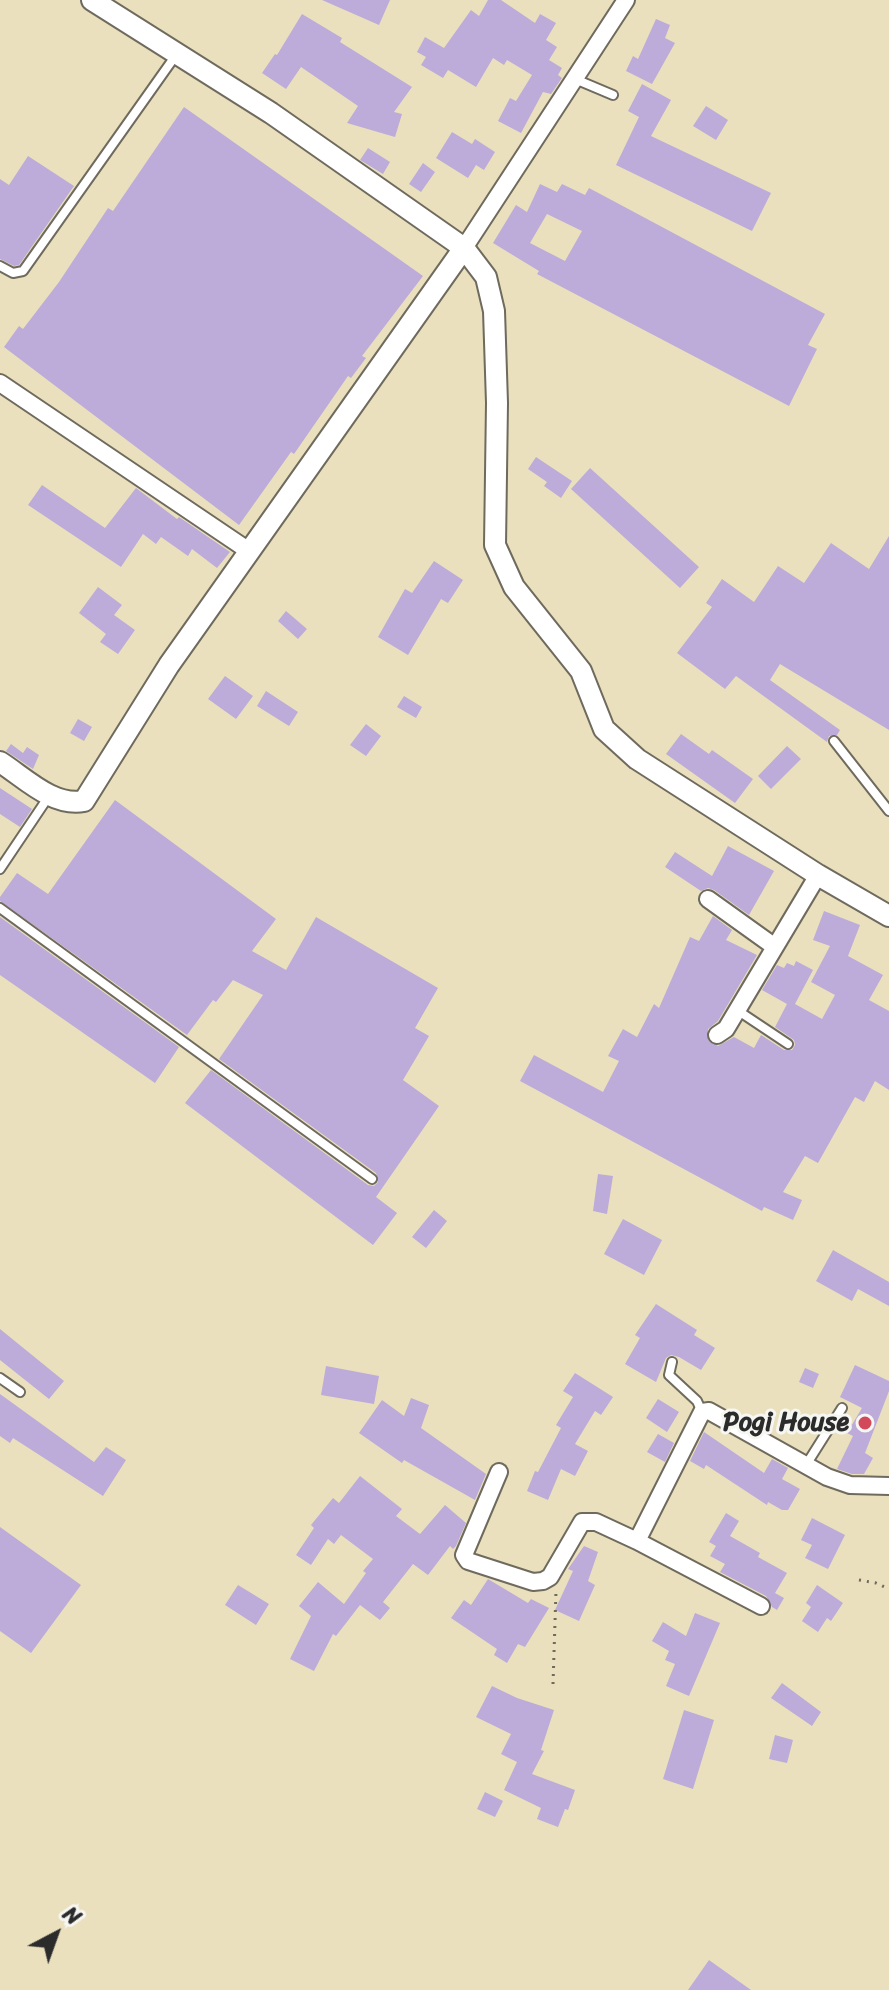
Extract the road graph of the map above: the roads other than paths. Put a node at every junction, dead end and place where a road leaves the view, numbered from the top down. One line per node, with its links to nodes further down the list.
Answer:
1 (92, 0): 3 (street)
2 (626, 0): 4 (street)
3 (177, 53): 6 (street); 7 (lane)
4 (575, 79): 5 (lane); 6 (street)
5 (613, 95)
6 (464, 248): 9 (street); 15 (street)
7 (0, 266)
8 (0, 383): 9 (street)
9 (249, 551): 12 (street)
10 (834, 741): 13 (lane)
11 (0, 762): 12 (street)
12 (50, 795): 14 (lane)
13 (889, 811)
14 (0, 869)
15 (818, 875): 18 (street); 19 (street)
16 (708, 899): 19 (street)
17 (0, 908): 23 (lane)
18 (889, 916)
19 (775, 947): 20 (street)
20 (737, 1010): 21 (street); 22 (lane)
21 (717, 1035)
22 (788, 1044)
23 (372, 1179)
24 (672, 1362): 28 (lane)
25 (0, 1378): 26 (lane)
26 (20, 1392)
27 (842, 1408): 29 (lane)
28 (702, 1412): 29 (street); 32 (street)
29 (805, 1466): 31 (street)
30 (499, 1472): 32 (street)
31 (889, 1486)
32 (637, 1541): 33 (street)
33 (761, 1606)

